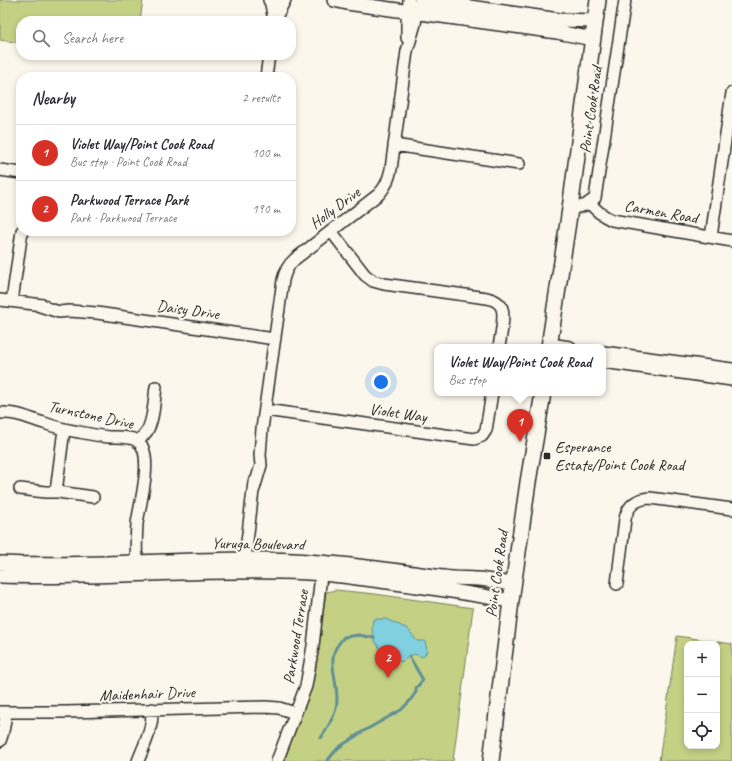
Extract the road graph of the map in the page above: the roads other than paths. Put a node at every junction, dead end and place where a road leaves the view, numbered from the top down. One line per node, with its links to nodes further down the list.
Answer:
1 (269, 0): 7 (street)
2 (285, 0): 8 (street)
3 (334, 0): 6 (street)
4 (598, 0): 9 (main road, Point Cook Road)
5 (625, 0): 18 (street, Point Cook Road)
6 (415, 5): 9 (street); 10 (street); 14 (street, Holly Drive)
7 (273, 16)
8 (277, 16)
9 (595, 21): 10 (main road, Point Cook Road)
10 (593, 39): 19 (main road, Point Cook Road)
11 (268, 60): 12 (street)
12 (267, 72)
13 (732, 93): 22 (street)
14 (394, 145): 15 (street); 20 (street, Holly Drive)
15 (519, 164)
16 (0, 170): 17 (street)
17 (16, 172)
18 (590, 203): 19 (street); 22 (street, Carmen Road)
19 (570, 209): 28 (main road, Point Cook Road)
20 (331, 232): 26 (street, Holly Drive); 27 (street)
21 (21, 236): 25 (street)
22 (710, 237): 23 (street, Carmen Road)
23 (732, 241)
24 (0, 300): 25 (street, Daisy Drive)
25 (12, 301): 26 (street, Daisy Drive)
26 (275, 339): 36 (street, Holly Drive)
27 (499, 344)
28 (550, 344)
29 (606, 352): 31 (street)
30 (606, 362): 32 (street)
31 (732, 369)
32 (732, 380)
33 (156, 386): 39 (street)
34 (492, 396): 36 (street, Violet Way)
35 (542, 396): 49 (main road, Point Cook Road)
36 (265, 410): 45 (street, Holly Drive)
37 (0, 413): 38 (street, Turnstone Drive)
38 (64, 428): 39 (street, Turnstone Drive); 41 (street)
39 (138, 442): 46 (street, Turnstone Drive)
40 (20, 489): 41 (street)
41 (56, 492): 42 (street)
42 (93, 497)
43 (732, 509): 50 (street)
44 (0, 563): 46 (street, Yuruga Boulevard)
45 (244, 565): 46 (street, Yuruga Boulevard); 47 (street, Yuruga Boulevard)
46 (137, 568): 48 (street, Yuruga Boulevard)
47 (322, 568): 49 (street, Yuruga Boulevard); 51 (street, Yuruga Boulevard); 54 (street, Parkwood Terrace)
48 (0, 576)
49 (514, 584): 51 (main road, Point Cook Road)
50 (617, 584)
51 (511, 601): 58 (main road, Point Cook Road)
52 (152, 709): 53 (street, Maidenhair Drive); 54 (street, Maidenhair Drive); 56 (street)
53 (3, 712): 55 (street)
54 (295, 713): 57 (street, Parkwood Terrace)
55 (0, 741)
56 (138, 761)
57 (277, 761)
58 (491, 761)

